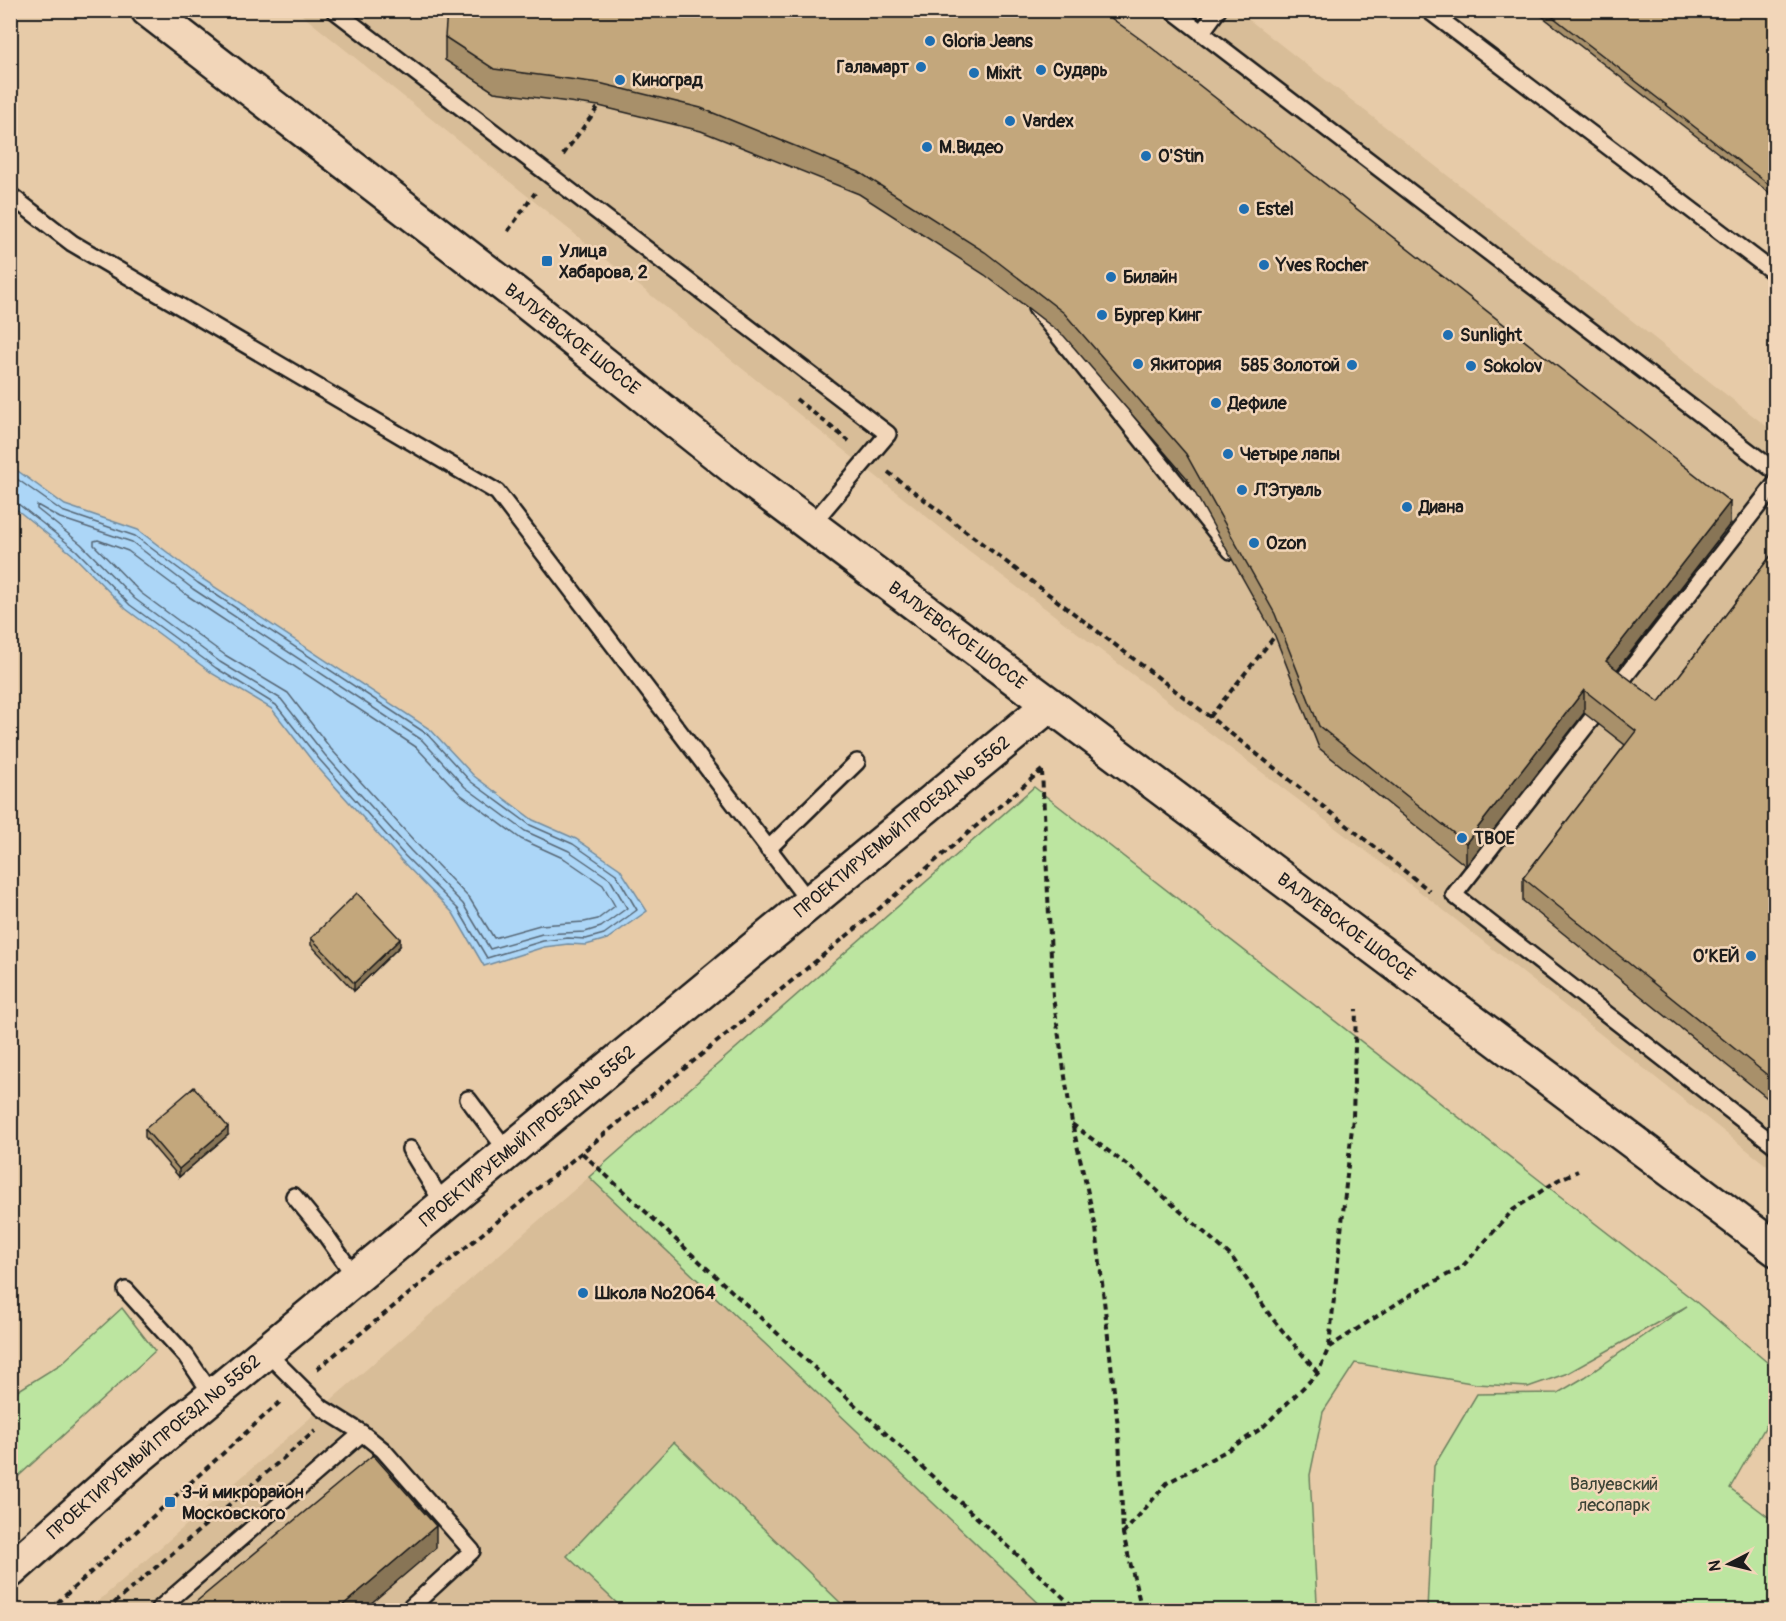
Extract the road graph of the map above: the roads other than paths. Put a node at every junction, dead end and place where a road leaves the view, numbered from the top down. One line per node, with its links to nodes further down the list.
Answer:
1 (148, 10): 12 (main road, ВАЛУЕВСКОЕ ШОССЕ)
2 (334, 10): 12 (lane)
3 (1172, 10): 6 (lane)
4 (1218, 10): 6 (lane)
5 (1428, 10): 8 (lane)
6 (1201, 33): 10 (lane)
7 (10, 195): 16 (lane)
8 (1776, 274)
9 (1028, 298): 13 (lane)
10 (1776, 472)
11 (1776, 483): 19 (lane)
12 (811, 525): 14 (main road, ВАЛУЕВСКОЕ ШОССЕ)
13 (1238, 560)
14 (1048, 706): 17 (main road, ПРОЕКТИРУЕМЫЙ ПРОЕЗД № 5562); 24 (main road, ВАЛУЕВСКОЕ ШОССЕ)
15 (857, 762): 16 (lane)
16 (768, 849): 17 (lane)
17 (810, 903): 21 (main road, ПРОЕКТИРУЕМЫЙ ПРОЕЗД № 5562)
18 (468, 1099): 21 (lane)
19 (1776, 1146)
20 (410, 1149): 23 (lane)
21 (508, 1152): 23 (main road, ПРОЕКТИРУЕМЫЙ ПРОЕЗД № 5562)
22 (294, 1196): 25 (lane)
23 (444, 1205): 25 (main road, ПРОЕКТИРУЕМЫЙ ПРОЕЗД № 5562)
24 (1776, 1249)
25 (356, 1278): 27 (main road, ПРОЕКТИРУЕМЫЙ ПРОЕЗД № 5562)
26 (126, 1290): 28 (lane)
27 (266, 1352): 28 (main road, ПРОЕКТИРУЕМЫЙ ПРОЕЗД № 5562); 29 (lane)
28 (213, 1396): 30 (main road, ПРОЕКТИРУЕМЫЙ ПРОЕЗД № 5562)
29 (362, 1433): 31 (lane); 32 (lane)
30 (10, 1571)
31 (158, 1611)
32 (408, 1611)

